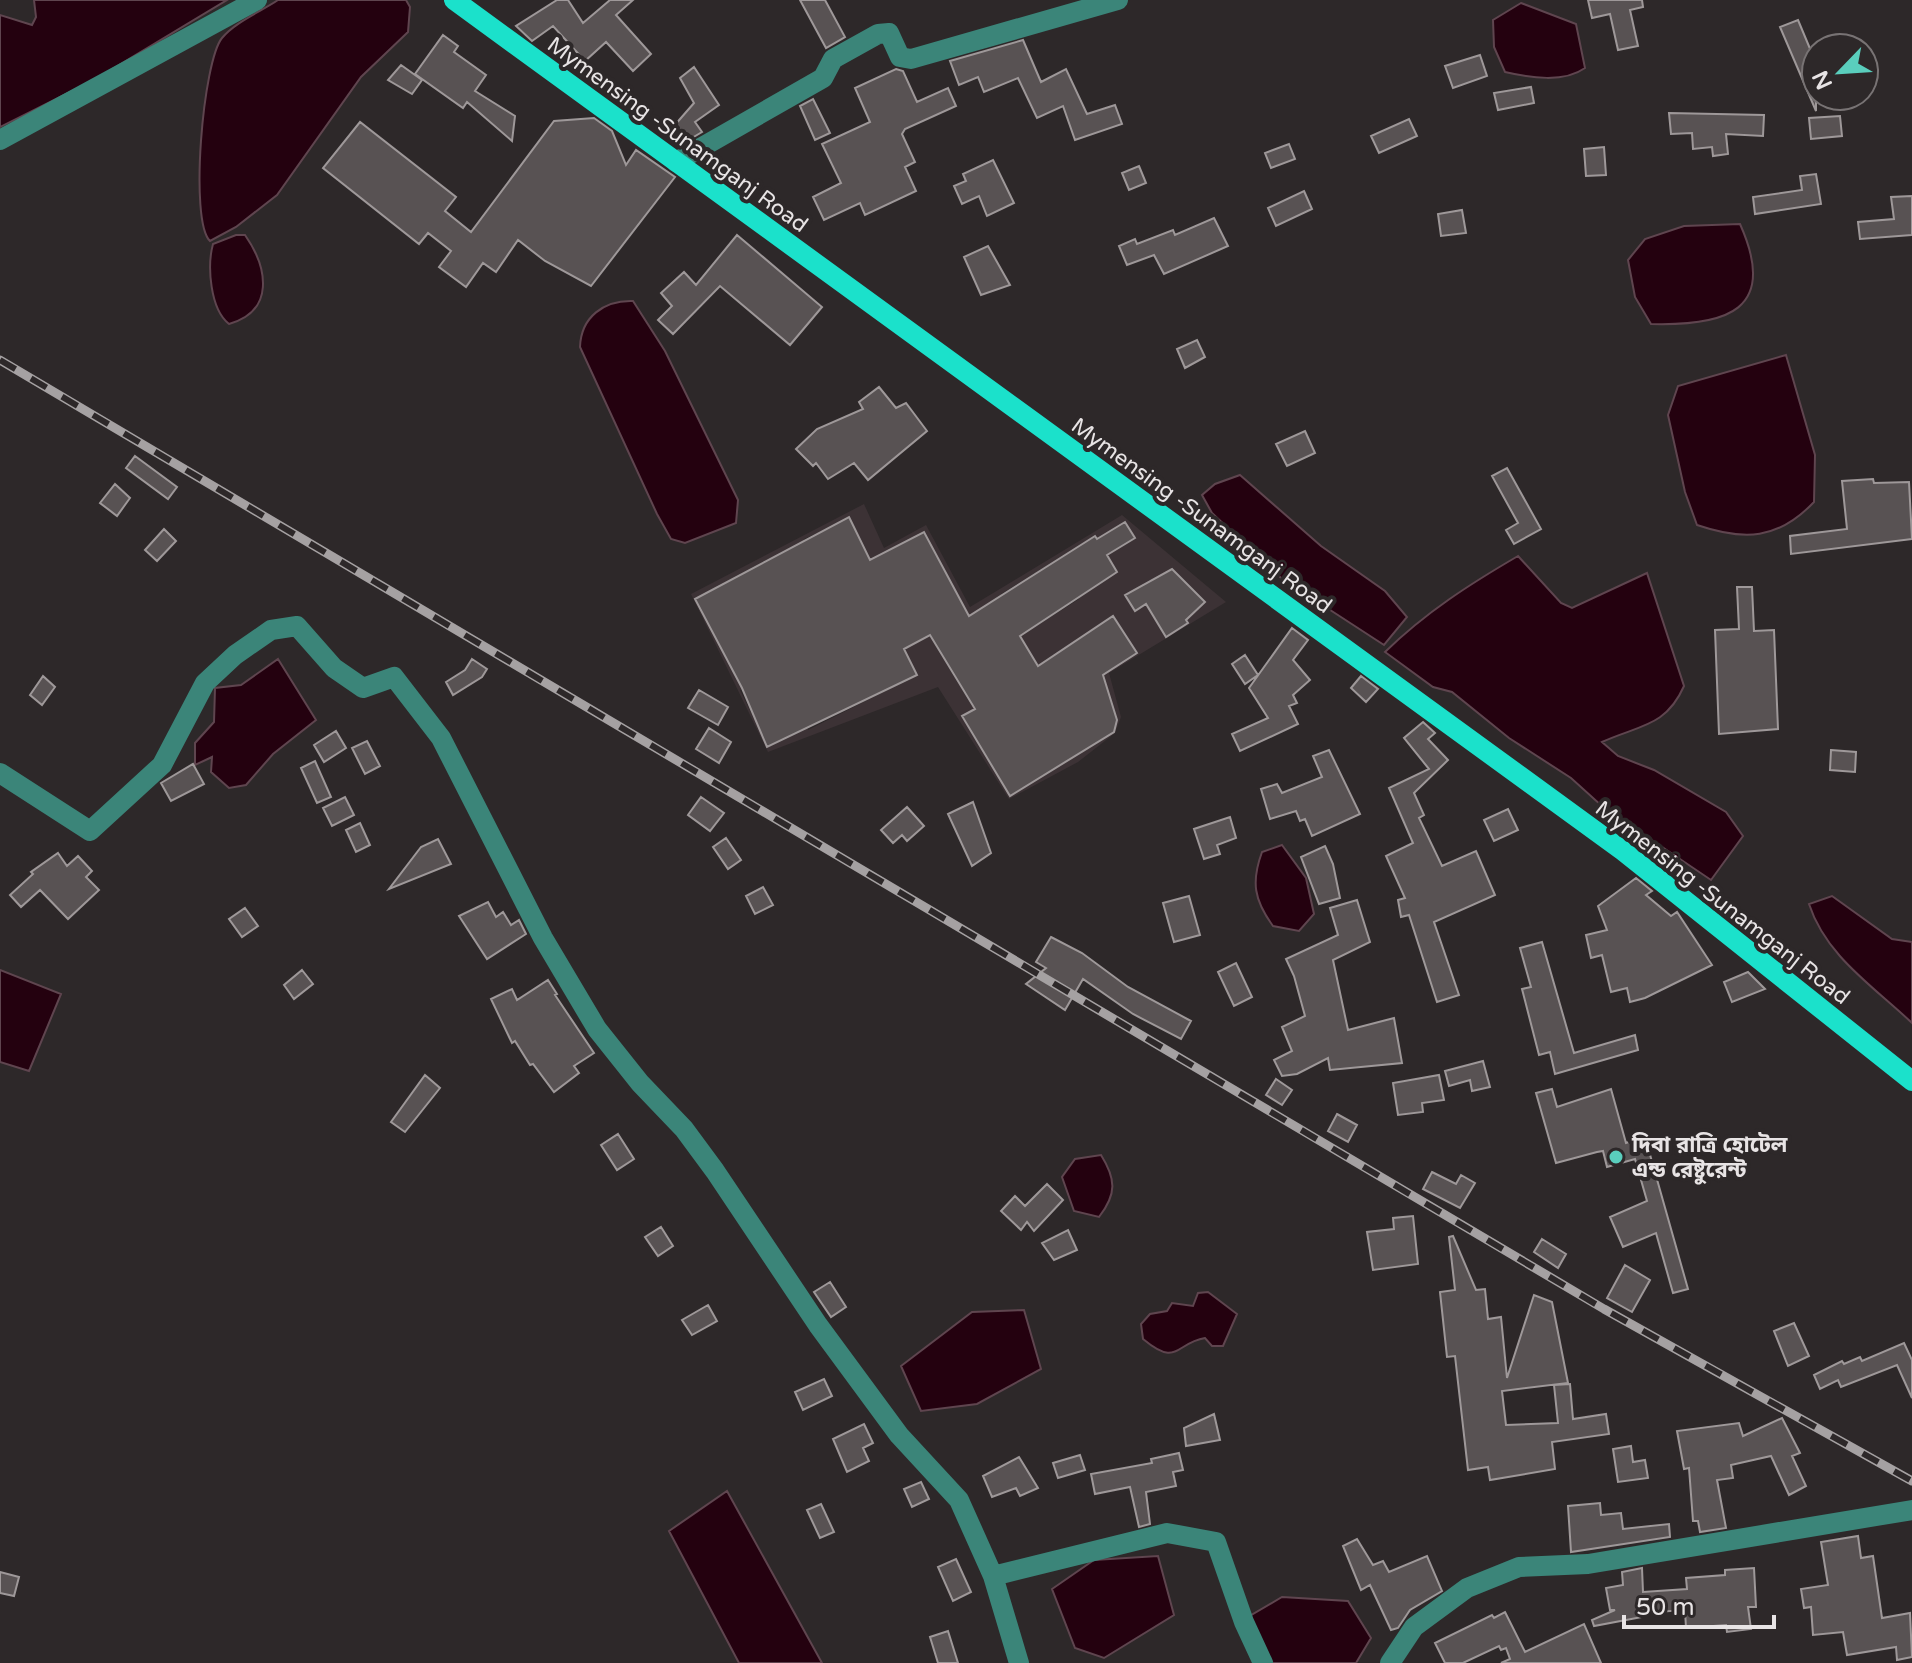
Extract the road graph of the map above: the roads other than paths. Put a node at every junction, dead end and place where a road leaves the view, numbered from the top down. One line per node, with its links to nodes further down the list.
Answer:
1 (257, 0): 4 (street)
2 (454, 0): 5 (main road, Mymensing -Sunamganj Road)
3 (1118, 0): 5 (street)
4 (0, 140)
5 (676, 162): 7 (main road, Mymensing -Sunamganj Road)
6 (0, 773): 9 (street)
7 (1912, 1081)
8 (1912, 1510): 12 (street)
9 (993, 1576): 10 (street); 11 (street)
10 (1019, 1663)
11 (1263, 1663)
12 (1390, 1663)

